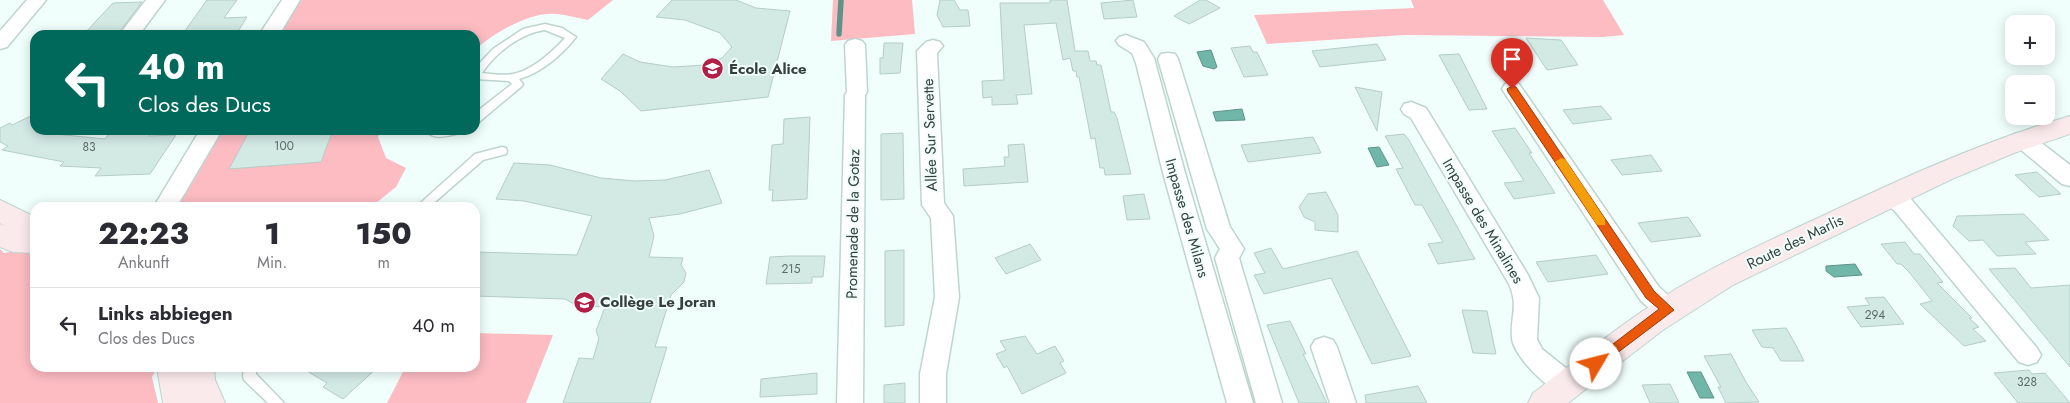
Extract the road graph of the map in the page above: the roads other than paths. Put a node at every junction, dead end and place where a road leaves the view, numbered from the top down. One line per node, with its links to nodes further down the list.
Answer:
1 (37, 0): 7 (street)
2 (156, 0): 4 (street)
3 (291, 0): 5 (street)
4 (133, 30)
5 (273, 30)
6 (1126, 41): 41 (street, Impasse des Milans)
7 (0, 43)
8 (855, 45): 39 (street, Promenade de la Gotaz)
9 (933, 46): 40 (street, Allée Sur Servette)
10 (1168, 59): 42 (street)
11 (480, 66): 13 (lane)
12 (480, 75): 13 (lane)
13 (512, 78): 16 (lane)
14 (1512, 89): 29 (street)
15 (1411, 109): 35 (street, Impasse des Minalines)
16 (480, 114)
17 (2070, 126): 19 (street, Route des Marlis)
18 (208, 135): 23 (street)
19 (2022, 139): 21 (street); 22 (street, Route des Marlis)
20 (502, 151): 24 (lane)
21 (2070, 178)
22 (1889, 196): 29 (street, Route des Marlis); 31 (street)
23 (168, 202)
24 (427, 202)
25 (0, 210): 26 (street)
26 (30, 225)
27 (0, 234): 28 (street)
28 (30, 242)
29 (1668, 310): 35 (street, Route des Marlis)
30 (1324, 347): 43 (street)
31 (2028, 355)
32 (173, 372): 36 (street)
33 (199, 372): 37 (street)
34 (250, 372): 38 (lane)
35 (1568, 385): 44 (street, Route des Marlis)
36 (179, 403)
37 (209, 403)
38 (277, 403)
39 (850, 403)
40 (933, 403)
41 (1240, 403)
42 (1269, 403)
43 (1343, 403)
44 (1544, 403)

